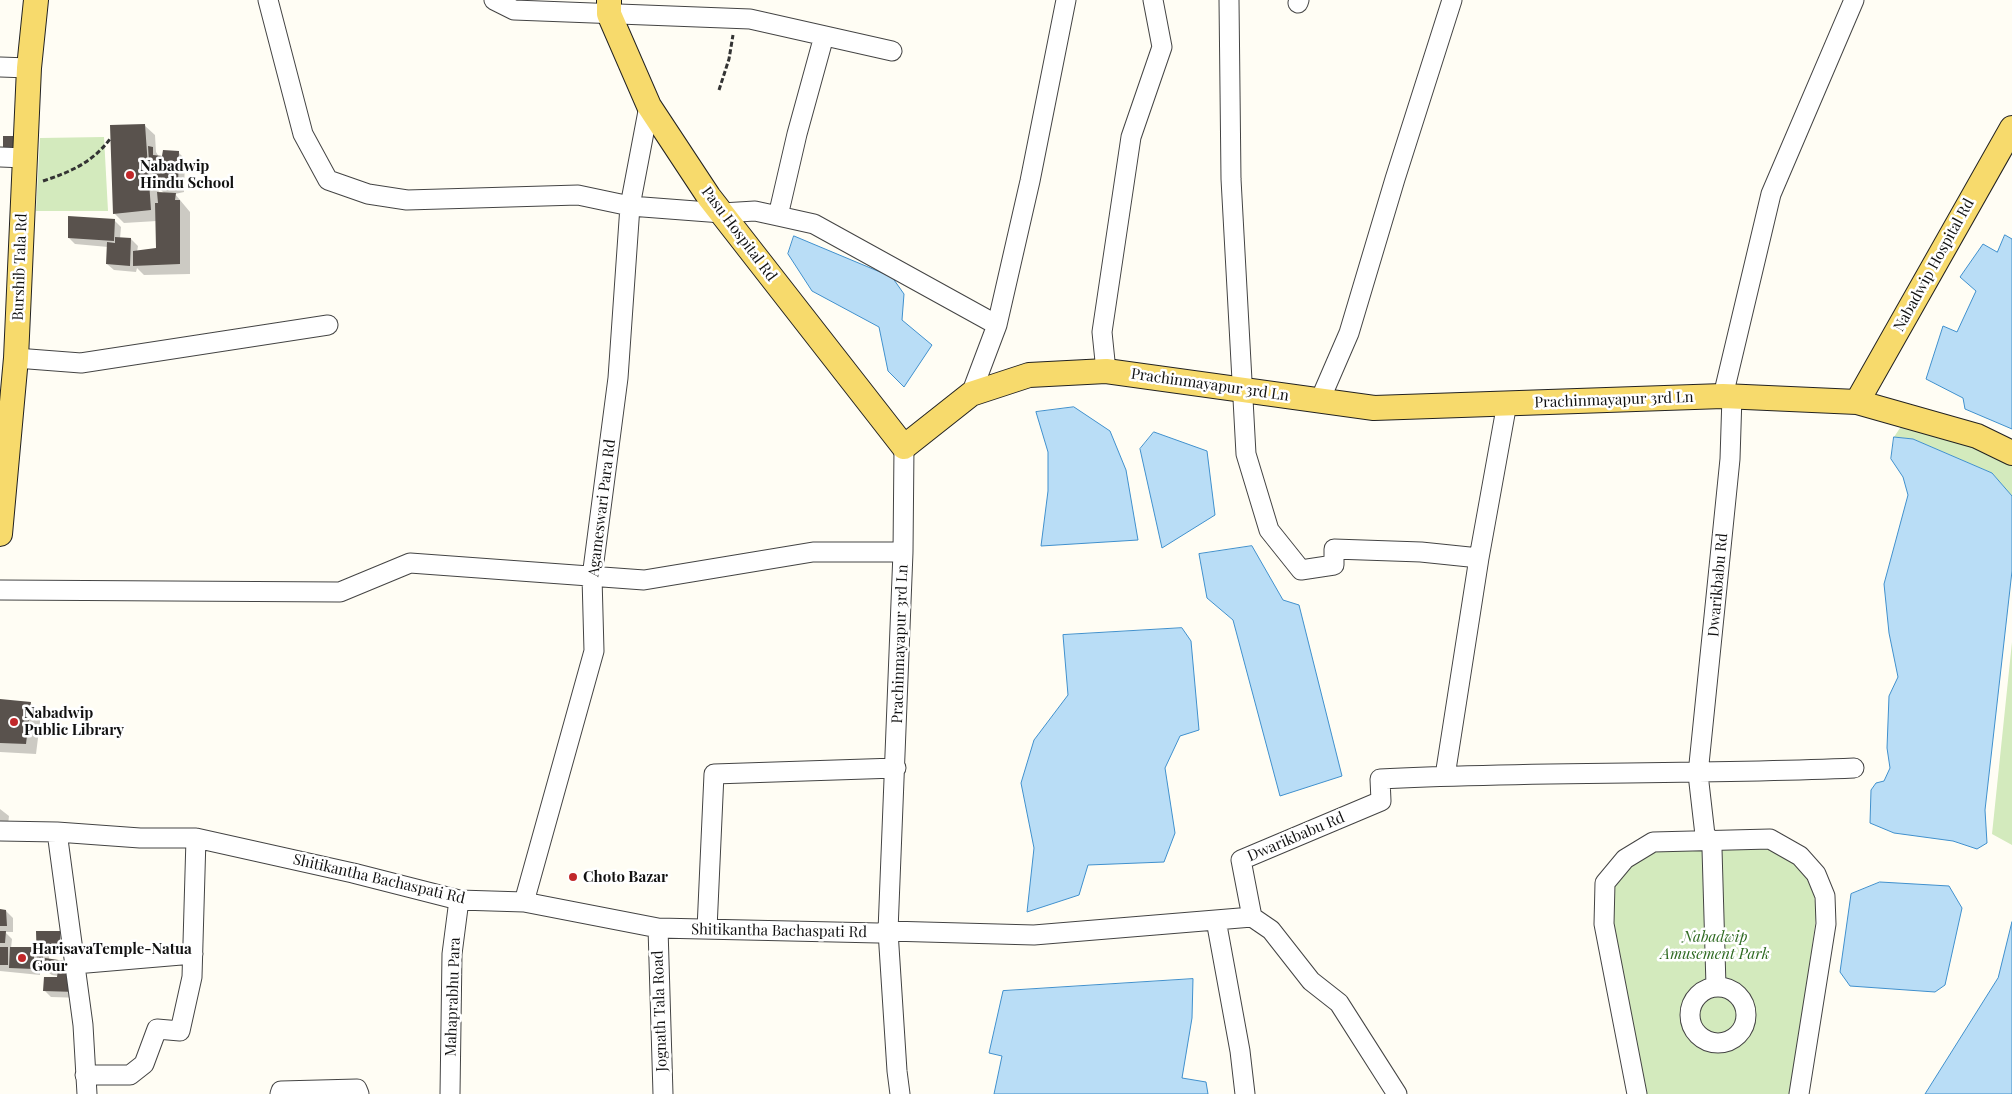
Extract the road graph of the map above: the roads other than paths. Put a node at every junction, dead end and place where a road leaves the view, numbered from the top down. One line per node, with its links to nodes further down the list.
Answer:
1 (36, 0): 13 (main road, Burshib Tala Rd)
2 (268, 0): 18 (street)
3 (494, 0): 9 (street)
4 (1066, 0): 22 (street)
5 (1153, 0): 24 (street)
6 (1229, 0): 25 (street)
7 (1452, 0): 28 (street)
8 (1854, 0): 27 (street, Dwarikbabu Rd)
9 (609, 7): 10 (street); 14 (main road, Pasu Hospital Rd)
10 (824, 36): 11 (street); 20 (street)
11 (892, 51)
12 (0, 66): 13 (street)
13 (29, 68): 17 (main road, Burshib Tala Rd)
14 (649, 106): 18 (street, Agameswari Para Rd); 19 (main road, Pasu Hospital Rd)
15 (2012, 128): 29 (main road, Nabadwip Hospital Rd)
16 (0, 157): 17 (street)
17 (25, 158): 23 (main road, Burshib Tala Rd)
18 (630, 206): 19 (street); 36 (street, Agameswari Para Rd)
19 (722, 213): 20 (street); 31 (main road, Pasu Hospital Rd)
20 (778, 216): 22 (street)
21 (328, 325): 23 (street)
22 (997, 326): 26 (street)
23 (16, 358): 33 (main road, Burshib Tala Rd)
24 (1106, 371): 25 (main road, Prachinmayapur 3rd Ln); 26 (main road, Prachinmayapur 3rd Ln)
25 (1242, 389): 28 (main road, Prachinmayapur 3rd Ln); 35 (street)
26 (972, 394): 31 (main road, Prachinmayapur 3rd Ln)
27 (1727, 396): 29 (main road, Prachinmayapur 3rd Ln); 30 (main road, Prachinmayapur 3rd Ln); 40 (street, Dwarikbabu Rd)
28 (1320, 400): 30 (main road, Prachinmayapur 3rd Ln)
29 (1857, 402): 32 (main road, Prachinmayapur 3rd Ln)
30 (1507, 403): 35 (street)
31 (904, 447): 34 (street, Prachinmayapur 3rd Ln)
32 (2012, 454)
33 (0, 534)
34 (903, 552): 36 (street); 38 (street, Prachinmayapur 3rd Ln)
35 (1479, 558): 41 (street)
36 (592, 577): 37 (street); 47 (street, Agameswari Para Rd)
37 (0, 590)
38 (896, 768): 51 (street); 52 (street, Prachinmayapur 3rd Ln)
39 (1854, 768): 40 (street, Dwarikbabu Rd)
40 (1698, 774): 41 (street, Dwarikbabu Rd); 45 (street)
41 (1445, 776): 48 (street, Dwarikbabu Rd)
42 (0, 831): 43 (street, Shitikantha Bachaspati Rd)
43 (57, 832): 44 (street, Shitikantha Bachaspati Rd); 54 (street)
44 (196, 838): 46 (street, Shitikantha Bachaspati Rd); 53 (street)
45 (1711, 840): 55 (street); 65 (street); 66 (street)
46 (459, 900): 47 (street, Shitikantha Bachaspati Rd); 60 (street, Mahaprabhu Para)
47 (524, 902): 50 (street, Shitikantha Bachaspati Rd)
48 (1252, 917): 49 (street); 64 (street)
49 (1216, 920): 52 (street); 63 (street)
50 (658, 928): 51 (street, Shitikantha Bachaspati Rd); 61 (street, Jognath Tala Road)
51 (707, 929): 52 (street, Shitikantha Bachaspati Rd)
52 (883, 932): 62 (street, Prachinmayapur 3rd Ln)
53 (193, 954): 54 (street); 56 (street)
54 (75, 964): 56 (street)
55 (1716, 986)
56 (86, 1075): 57 (street)
57 (87, 1094)
58 (280, 1094): 59 (street)
59 (359, 1094)
60 (450, 1094)
61 (663, 1094)
62 (900, 1094)
63 (1245, 1094)
64 (1396, 1094)
65 (1637, 1094)
66 (1799, 1094)

